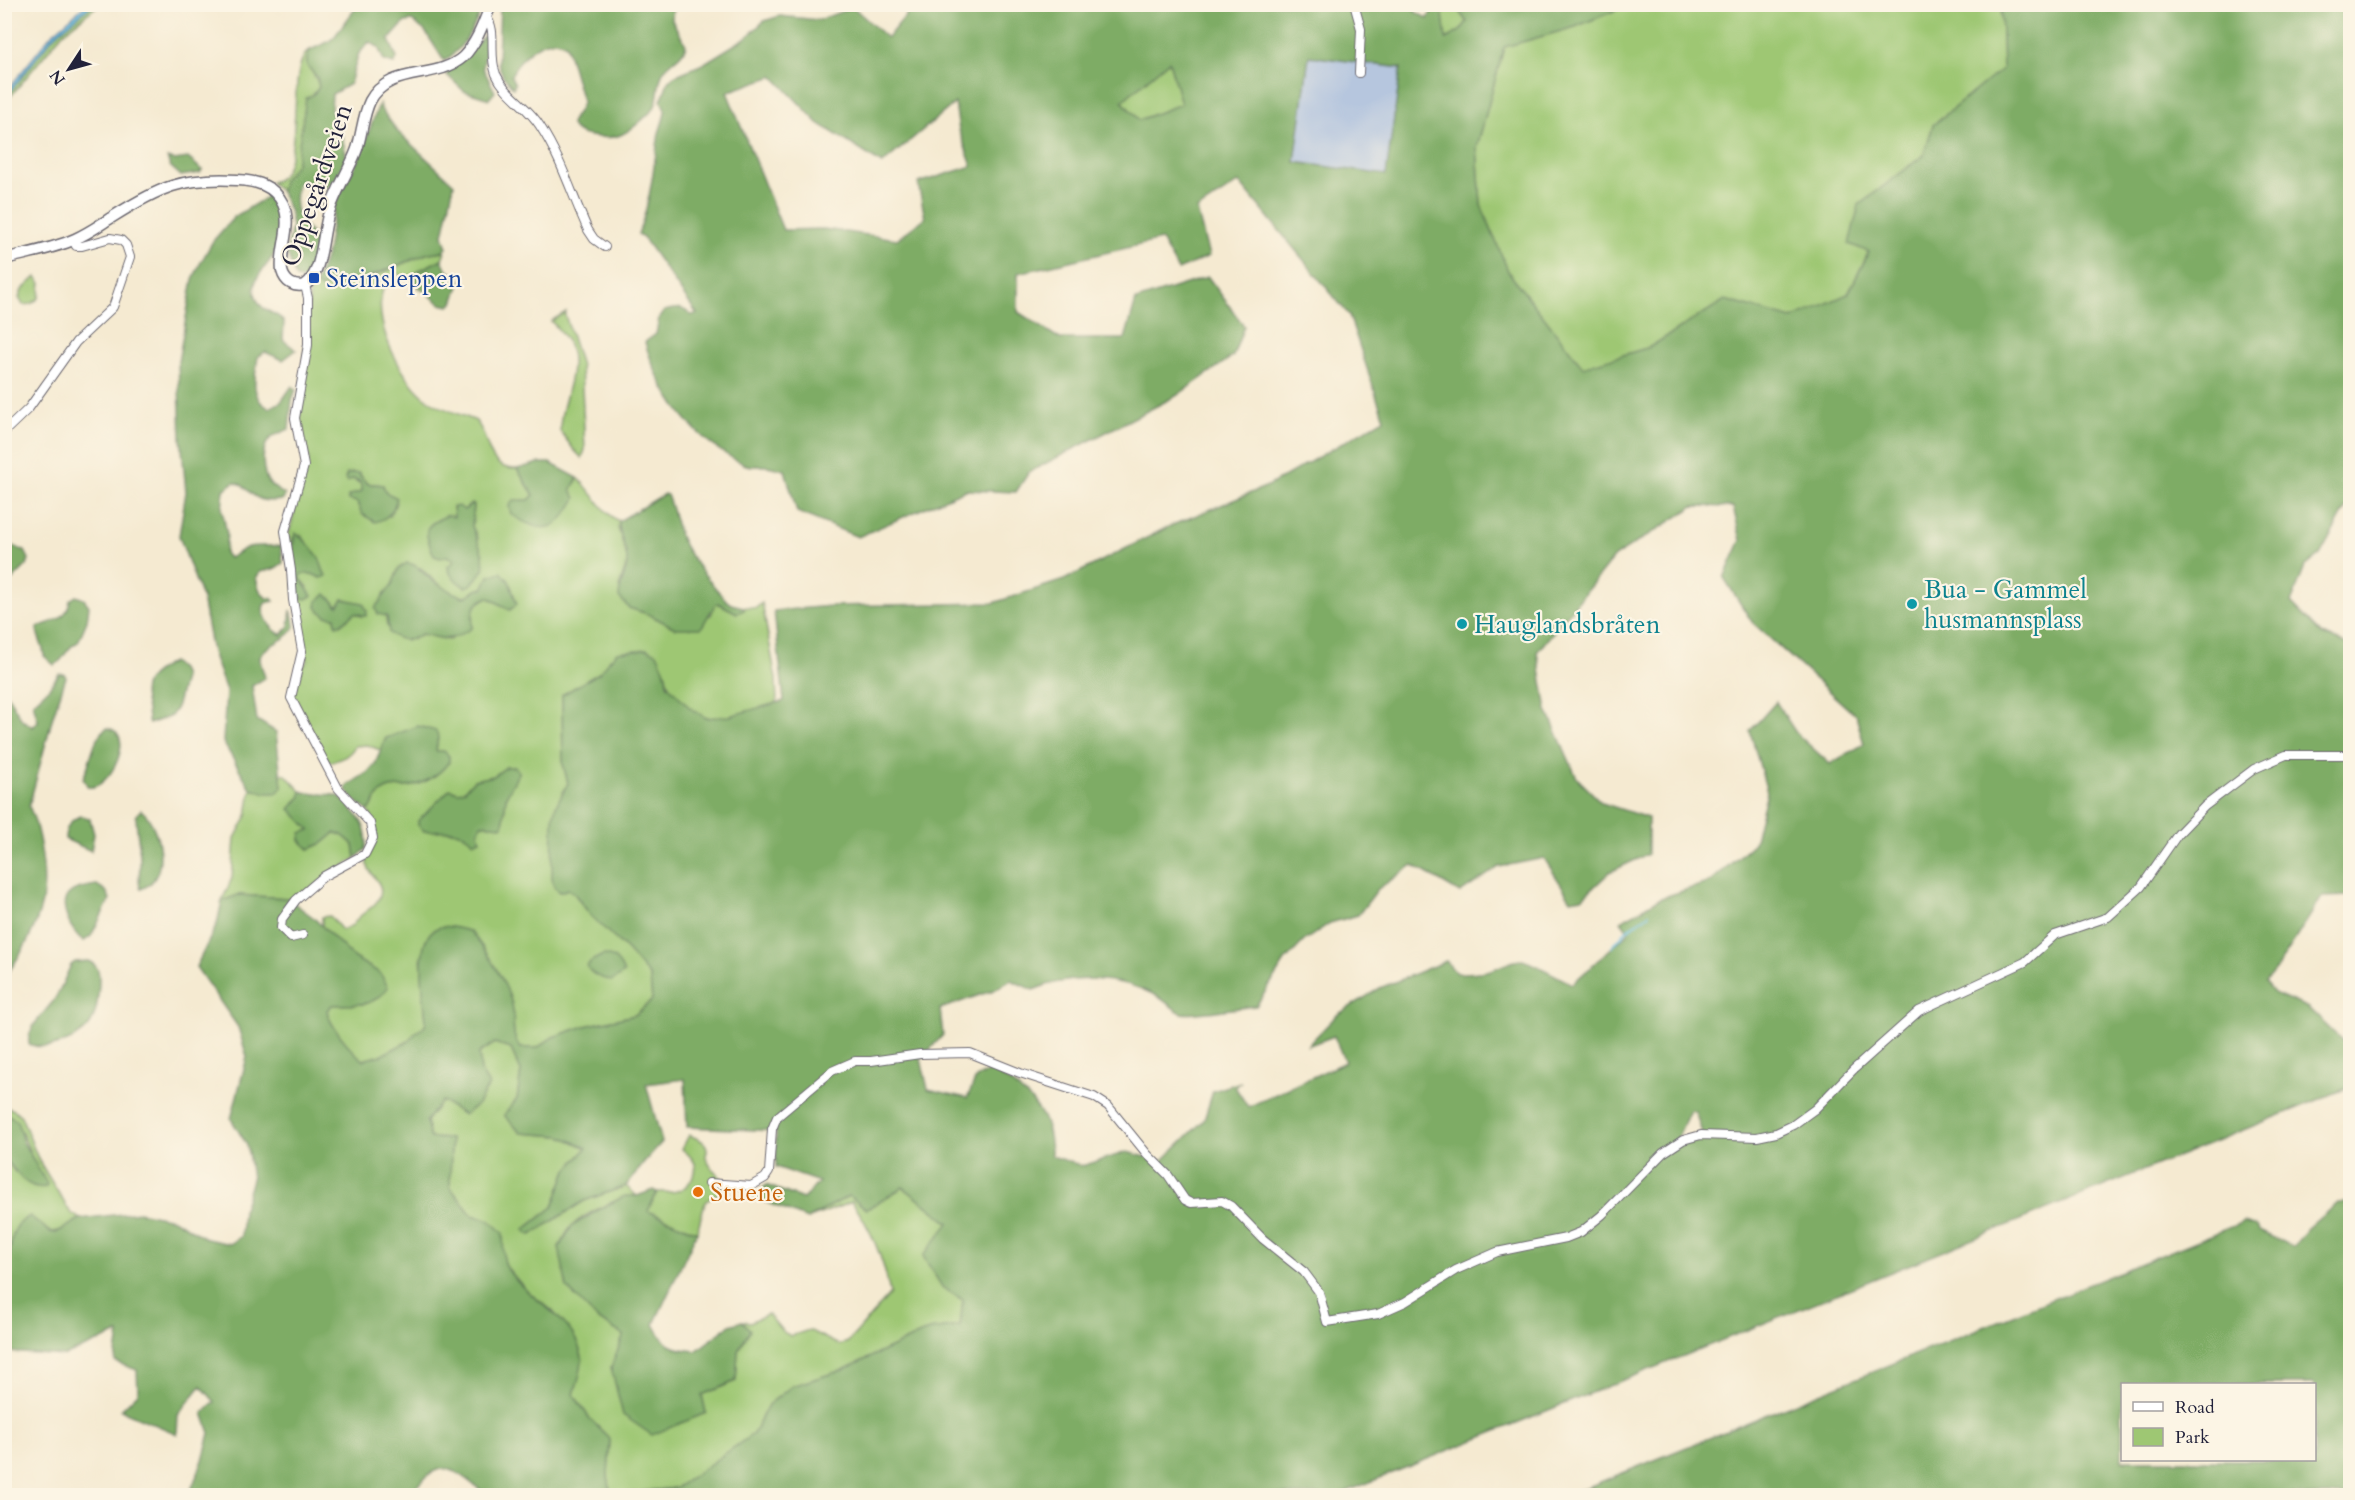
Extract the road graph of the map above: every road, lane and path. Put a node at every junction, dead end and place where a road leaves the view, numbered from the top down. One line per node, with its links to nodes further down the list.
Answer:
1 (491, 4): 3 (main road, Oppegårdveien)
2 (1354, 4): 4 (street)
3 (486, 17): 6 (street); 8 (main road, Oppegårdveien)
4 (1359, 73)
5 (73, 240): 7 (main road, Oppegårdveien); 8 (main road, Oppegårdveien); 9 (street)
6 (605, 247)
7 (4, 260)
8 (305, 285): 11 (street)
9 (4, 432)
10 (2350, 755): 12 (street)
11 (303, 935)
12 (709, 1183)

